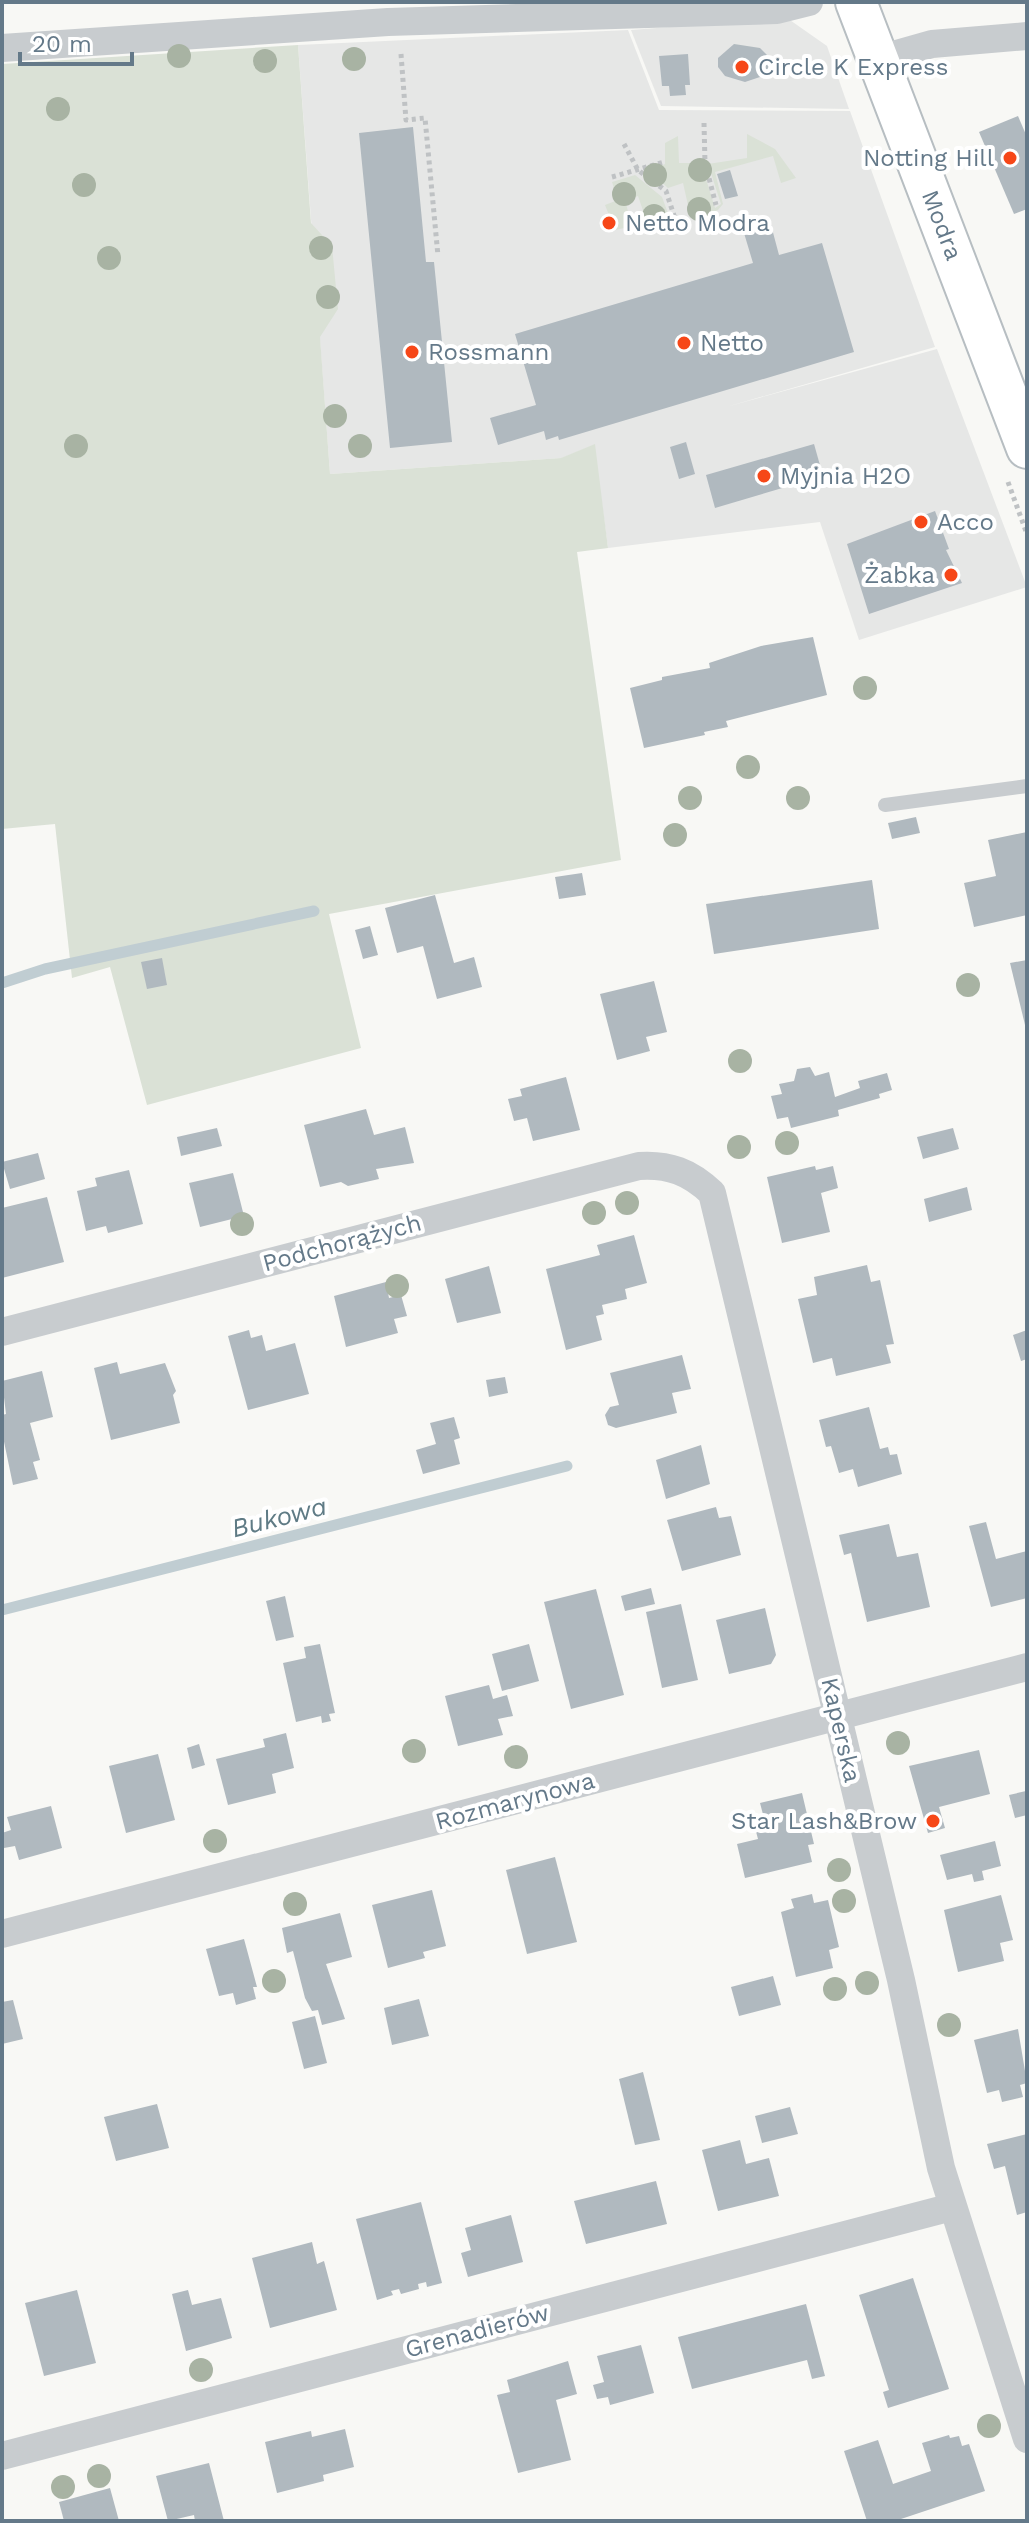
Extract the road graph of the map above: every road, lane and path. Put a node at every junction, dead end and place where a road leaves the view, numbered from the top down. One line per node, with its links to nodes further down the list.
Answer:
1 (809, 2): 4 (street)
2 (856, 2): 7 (street, Modra)
3 (313, 14): 4 (street); 6 (street)
4 (398, 22): 15 (path)
5 (1027, 36): 7 (street)
6 (2, 48)
7 (879, 59): 16 (street, Modra)
8 (704, 123): 13 (path)
9 (624, 144): 11 (path)
10 (664, 162): 11 (path)
11 (638, 170): 12 (path); 14 (path)
12 (612, 177)
13 (716, 205)
14 (680, 234)
15 (438, 256)
16 (1027, 448)
17 (1027, 786): 18 (lane)
18 (885, 805)
19 (682, 1171): 20 (street, Podchorążych); 22 (street, Kaperska)
20 (2, 1332)
21 (1027, 1667): 22 (street, Rozmarynowa)
22 (838, 1717): 23 (street, Rozmarynowa); 24 (street, Kaperska)
23 (2, 1934)
24 (952, 2207): 25 (street, Kaperska); 26 (street, Grenadierów)
25 (1027, 2439)
26 (2, 2456)

